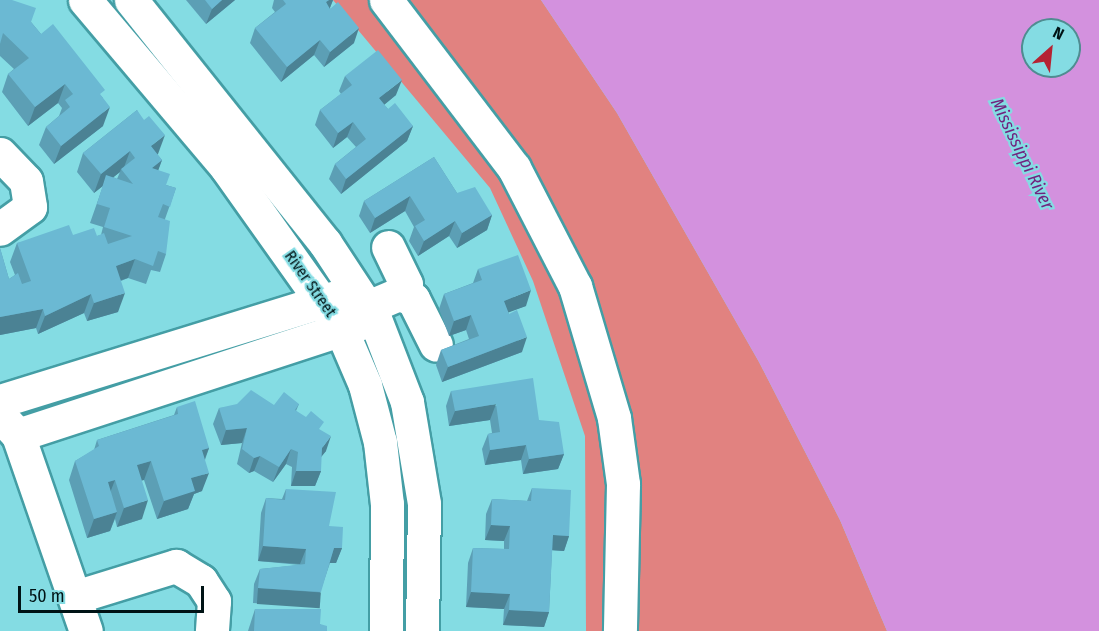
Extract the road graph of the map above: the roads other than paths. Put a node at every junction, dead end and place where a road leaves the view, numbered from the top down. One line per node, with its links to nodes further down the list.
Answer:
1 (85, 0): 5 (street, River Street)
2 (131, 0): 4 (street, River Street)
3 (386, 0): 24 (street)
4 (186, 66): 5 (street); 7 (street, River Street)
5 (158, 84): 7 (street, River Street)
6 (0, 154): 8 (street)
7 (238, 158): 11 (street, River Street); 12 (street, River Street)
8 (0, 230)
9 (388, 247): 10 (street)
10 (399, 294): 12 (street); 14 (street)
11 (324, 299): 12 (street); 13 (street, River Street); 15 (street)
12 (367, 306): 13 (street); 18 (street, River Street)
13 (341, 329): 16 (street); 17 (street, River Street)
14 (436, 345)
15 (0, 401)
16 (9, 425): 19 (street)
17 (387, 504): 18 (street); 22 (street, River Street)
18 (424, 504): 23 (street, River Street)
19 (75, 597): 20 (street); 21 (street)
20 (86, 631)
21 (212, 631)
22 (386, 631)
23 (422, 631)
24 (620, 631)

